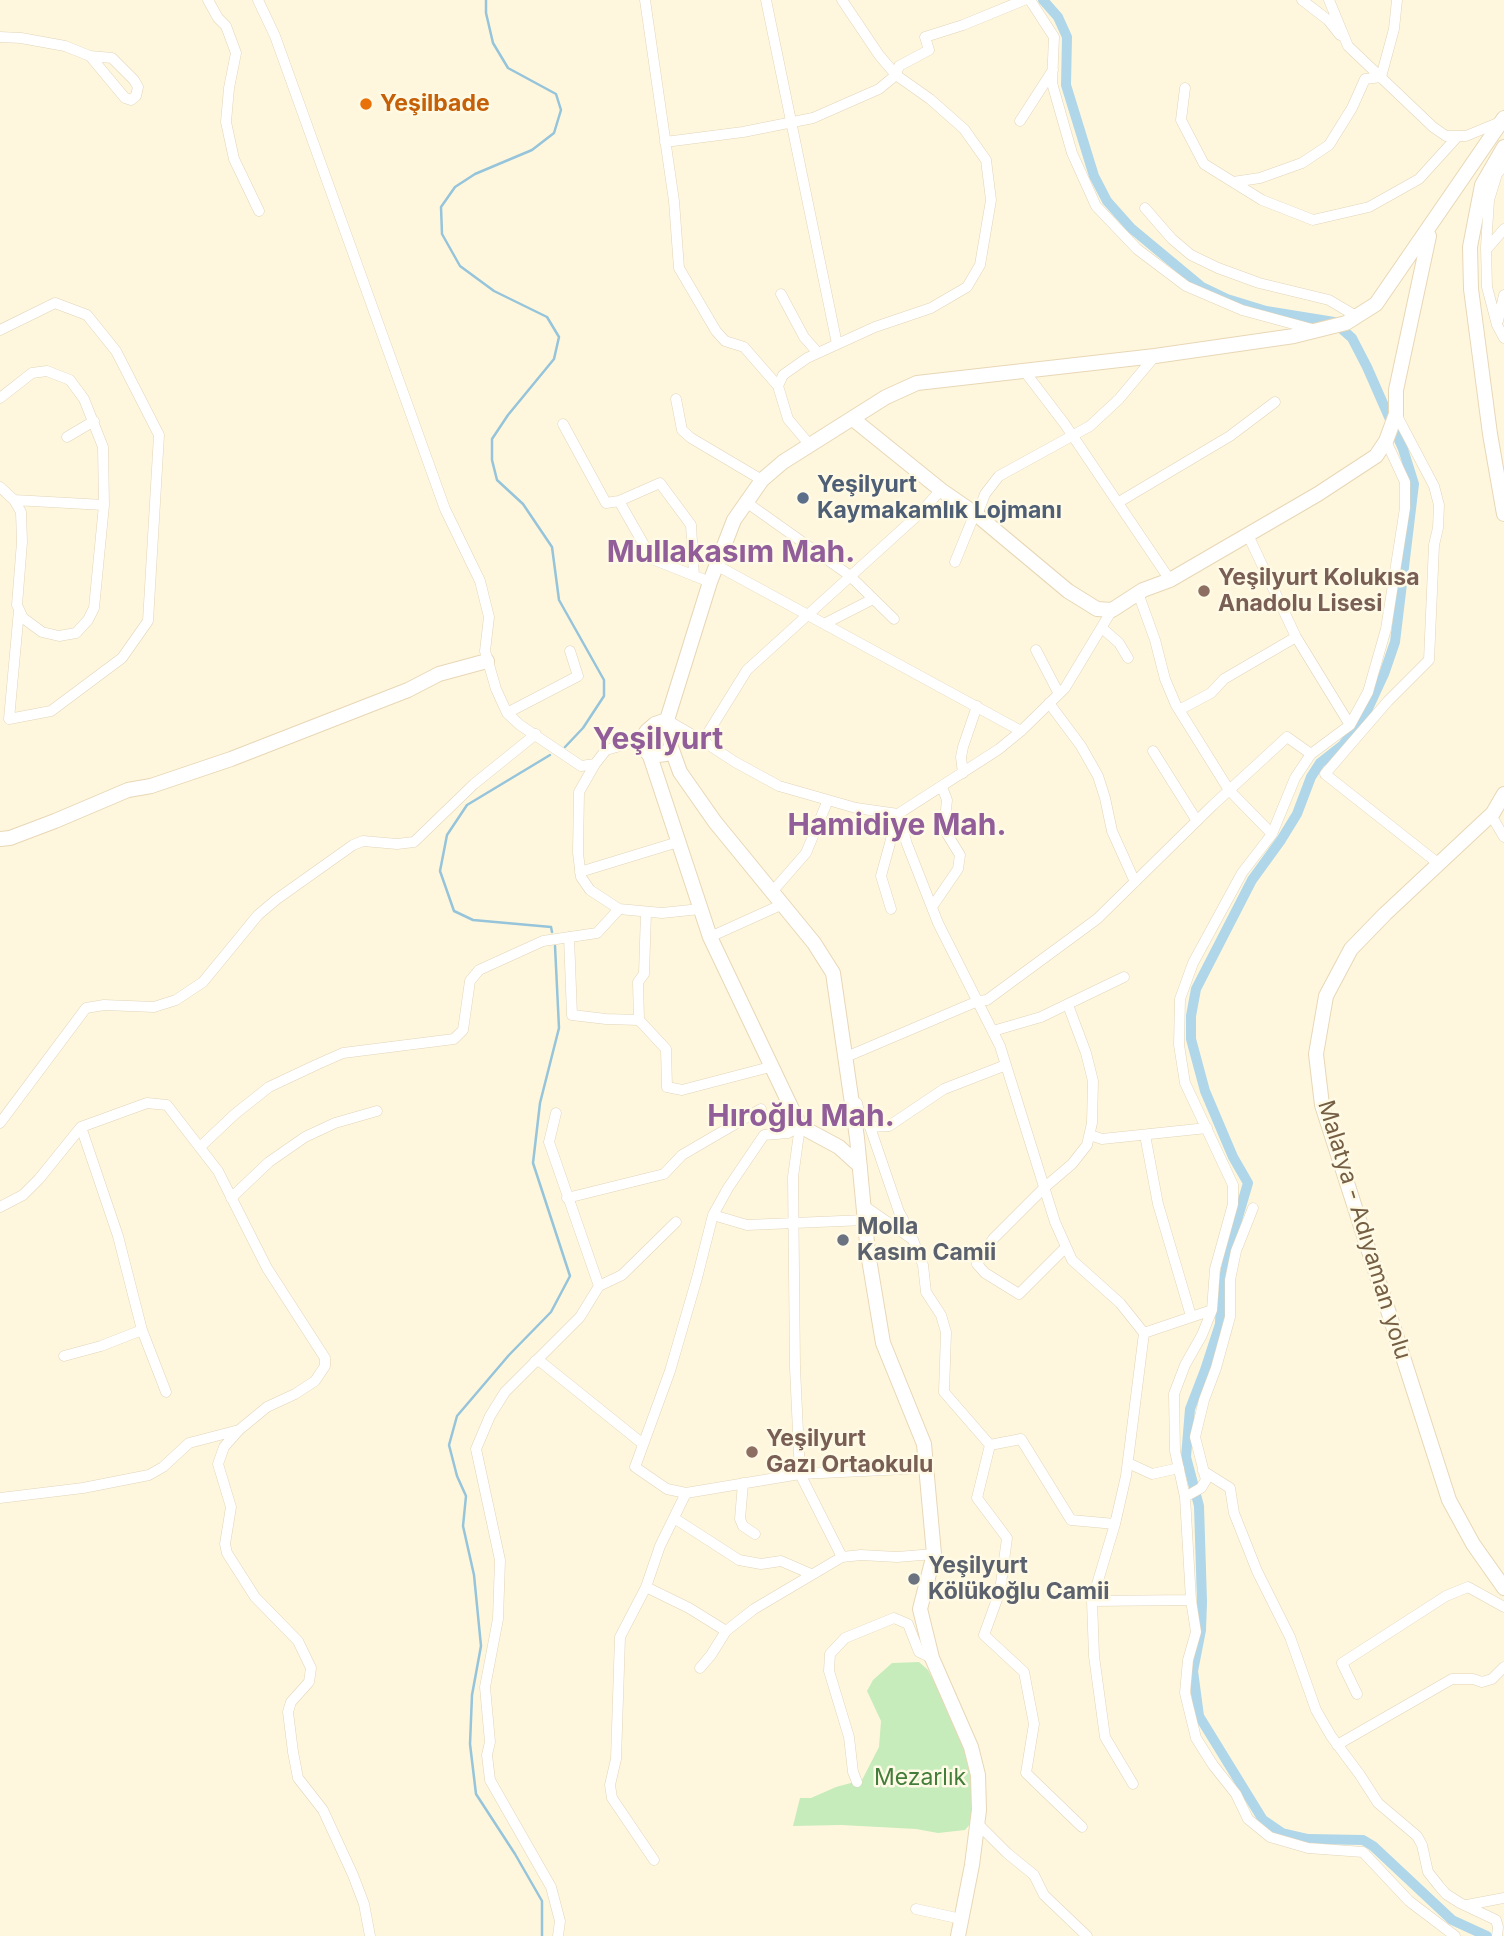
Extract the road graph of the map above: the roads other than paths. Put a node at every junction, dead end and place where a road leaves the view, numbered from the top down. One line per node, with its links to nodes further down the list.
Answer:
1 (208, 0): 27 (street)
2 (258, 0): 82 (street)
3 (645, 0): 22 (street)
4 (765, 0): 20 (street)
5 (842, 0): 15 (street)
6 (1024, 0): 15 (street)
7 (1030, 0): 14 (street)
8 (1302, 0): 12 (street)
9 (1329, 0): 12 (street)
10 (1397, 0): 16 (street)
11 (0, 37): 13 (street)
12 (1348, 46): 16 (street)
13 (90, 56): 13 (street)
14 (1053, 69): 19 (street); 36 (street)
15 (896, 75): 20 (street); 38 (street)
16 (1381, 77): 21 (street); 25 (street)
17 (1185, 88): 25 (street)
18 (1502, 120): 21 (street); 28 (main road)
19 (1020, 121)
20 (790, 122): 22 (street); 38 (street)
21 (1458, 136): 25 (street)
22 (665, 142): 42 (street)
23 (1504, 147): 62 (main road)
24 (1504, 166): 30 (street)
25 (1233, 182)
26 (1145, 208): 33 (street)
27 (259, 211)
28 (1432, 223): 33 (main road); 49 (main road)
29 (1504, 229): 30 (street)
30 (1486, 250): 34 (street)
31 (782, 294): 39 (street)
32 (1504, 295): 34 (street)
33 (1345, 322): 36 (main road)
34 (1497, 325): 37 (street)
35 (0, 330): 72 (street)
36 (1317, 331): 40 (main road)
37 (1504, 338)
38 (838, 344): 39 (street)
39 (818, 354): 42 (street)
40 (1155, 356): 41 (main road); 51 (street)
41 (1025, 372): 46 (main road); 51 (street)
42 (778, 386): 52 (street)
43 (0, 398): 47 (street)
44 (676, 399): 53 (street)
45 (1275, 402): 59 (street)
46 (853, 419): 52 (main road); 55 (main road)
47 (94, 421): 50 (street); 60 (street)
48 (563, 424): 57 (street)
49 (1392, 426): 63 (main road); 89 (street); 111 (street)
50 (67, 437)
51 (1073, 437): 59 (street); 61 (street)
52 (809, 444): 53 (main road)
53 (762, 480): 58 (main road)
54 (0, 487): 56 (street)
55 (941, 490): 61 (main road); 66 (street)
56 (14, 500): 60 (street); 72 (street)
57 (619, 501): 67 (street); 67 (street)
58 (746, 502): 65 (main road); 66 (street)
59 (1119, 502): 68 (street)
60 (104, 506): 72 (street)
61 (976, 514): 64 (street); 73 (main road)
62 (1504, 514)
63 (1248, 535): 68 (main road); 78 (street)
64 (955, 562)
65 (716, 565): 69 (main road); 74 (street)
66 (849, 575): 71 (street); 74 (street)
67 (694, 576): 69 (street)
68 (1170, 580): 70 (main road)
69 (710, 582): 88 (main road)
70 (1139, 593): 73 (main road); 86 (street)
71 (873, 599): 75 (street); 76 (street)
72 (19, 610)
73 (1112, 610): 77 (street)
74 (808, 613): 76 (street); 93 (street)
75 (894, 619)
76 (826, 623): 85 (street)
77 (1102, 628): 81 (street); 83 (street)
78 (1296, 637): 86 (street); 89 (street)
79 (1036, 650): 83 (street)
80 (570, 651): 87 (street)
81 (1128, 658)
82 (487, 661): 87 (street); 109 (main road)
83 (1059, 694): 84 (street)
84 (1049, 703): 90 (street); 113 (street)
85 (977, 706): 90 (street); 99 (street)
86 (1179, 710): 101 (street)
87 (507, 713): 91 (street)
88 (667, 720): 92 (main road); 93 (street); 94 (main road)
89 (1350, 725): 96 (street)
90 (1021, 731): 99 (street)
91 (536, 734): 98 (street); 135 (street)
92 (641, 740): 97 (main road); 98 (street)
93 (703, 741): 103 (street)
94 (671, 747): 97 (main road); 114 (main road)
95 (1153, 751): 106 (street)
96 (1311, 754): 101 (street); 107 (street)
97 (650, 756): 110 (main road)
98 (595, 764): 112 (street)
99 (963, 772): 100 (street)
100 (942, 787): 104 (street); 116 (street)
101 (1229, 790): 106 (street); 107 (street)
102 (1504, 794): 105 (main road, Malatya - Adıyaman yolu)
103 (828, 800): 104 (street); 114 (street)
104 (898, 814): 116 (street); 119 (street)
105 (1491, 815): 108 (street); 111 (main road, Malatya - Adıyaman yolu)
106 (1197, 821): 113 (street)
107 (1272, 834): 139 (street)
108 (1504, 837)
109 (2, 839)
110 (678, 842): 112 (street); 118 (main road)
111 (1439, 864): 184 (main road, Malatya - Adıyaman yolu)
112 (580, 872): 117 (street)
113 (1135, 882): 124 (street)
114 (772, 892): 115 (main road)
115 (783, 904): 122 (street); 128 (main road)
116 (932, 907): 124 (street)
117 (619, 909): 120 (street); 121 (street)
118 (700, 909): 120 (street); 122 (main road)
119 (891, 909)
120 (646, 912): 126 (street)
121 (569, 937): 126 (street); 142 (street)
122 (710, 937): 130 (main road)
123 (1124, 977): 125 (street)
124 (978, 1001): 127 (street); 128 (street)
125 (1068, 1005): 127 (street); 140 (street)
126 (639, 1020): 130 (street)
127 (993, 1031): 129 (street)
128 (846, 1057): 131 (main road)
129 (1006, 1065): 138 (street); 144 (street)
130 (771, 1067): 136 (main road)
131 (848, 1076): 138 (street); 143 (main road)
132 (761, 1109): 146 (street)
133 (377, 1111): 145 (street)
134 (556, 1113): 146 (street)
135 (0, 1123)
136 (800, 1126): 143 (main road); 150 (street); 153 (street)
137 (81, 1127): 142 (street); 147 (street); 160 (street)
138 (870, 1127): 151 (street)
139 (1207, 1128): 141 (street); 158 (street)
140 (1090, 1135): 141 (street); 144 (street)
141 (1145, 1135): 159 (street)
142 (200, 1147): 145 (street)
143 (859, 1166): 149 (main road)
144 (1045, 1187): 156 (street); 156 (street)
145 (231, 1198): 165 (street)
146 (567, 1198): 157 (street)
147 (0, 1208)
148 (1253, 1208): 171 (street)
149 (864, 1213): 153 (street); 154 (street); 169 (main road)
150 (713, 1215): 153 (street); 166 (street)
151 (904, 1221): 154 (street); 155 (street)
152 (676, 1222): 157 (street)
153 (794, 1224): 172 (street)
154 (887, 1224): 155 (street)
155 (913, 1239): 167 (street)
156 (1066, 1247): 161 (street)
157 (599, 1286): 163 (street)
158 (1212, 1310): 159 (street); 170 (street)
159 (1191, 1316): 161 (street)
160 (142, 1330): 162 (street); 164 (street)
161 (1144, 1333): 168 (street)
162 (64, 1356)
163 (535, 1361): 166 (street); 205 (street)
164 (166, 1392)
165 (239, 1430): 176 (street); 204 (street)
166 (643, 1444): 174 (street)
167 (990, 1445): 178 (street); 197 (street)
168 (1128, 1463): 170 (street); 178 (street)
169 (927, 1468): 172 (street); 180 (main road)
170 (1179, 1468): 175 (street)
171 (1203, 1471): 175 (street); 193 (street)
172 (800, 1474): 173 (street); 181 (street)
173 (743, 1483): 174 (street); 179 (street)
174 (686, 1493): 177 (street)
175 (1192, 1493): 185 (street)
176 (0, 1499)
177 (674, 1518): 182 (street); 183 (street)
178 (1115, 1524): 186 (street)
179 (755, 1534)
180 (934, 1554): 181 (street); 189 (main road)
181 (842, 1557): 182 (street)
182 (811, 1574): 188 (street)
183 (646, 1587): 188 (street); 198 (street)
184 (1504, 1588)
185 (1191, 1600): 186 (street); 208 (street)
186 (1092, 1601): 195 (street)
187 (1504, 1607): 192 (street)
188 (726, 1631): 191 (street)
189 (932, 1658): 194 (street); 196 (main road)
190 (1504, 1667): 193 (street)
191 (700, 1668)
192 (1357, 1694)
193 (1337, 1745): 200 (street)
194 (856, 1782)
195 (1133, 1784)
196 (977, 1823): 202 (main road); 207 (street)
197 (1082, 1827)
198 (654, 1860)
199 (1504, 1898): 200 (street)
200 (1466, 1905): 203 (street)
201 (916, 1909): 202 (street)
202 (961, 1919): 206 (main road)
203 (1497, 1935)
204 (370, 1936)
205 (558, 1936)
206 (957, 1936)
207 (1087, 1936)
208 (1455, 1936)

